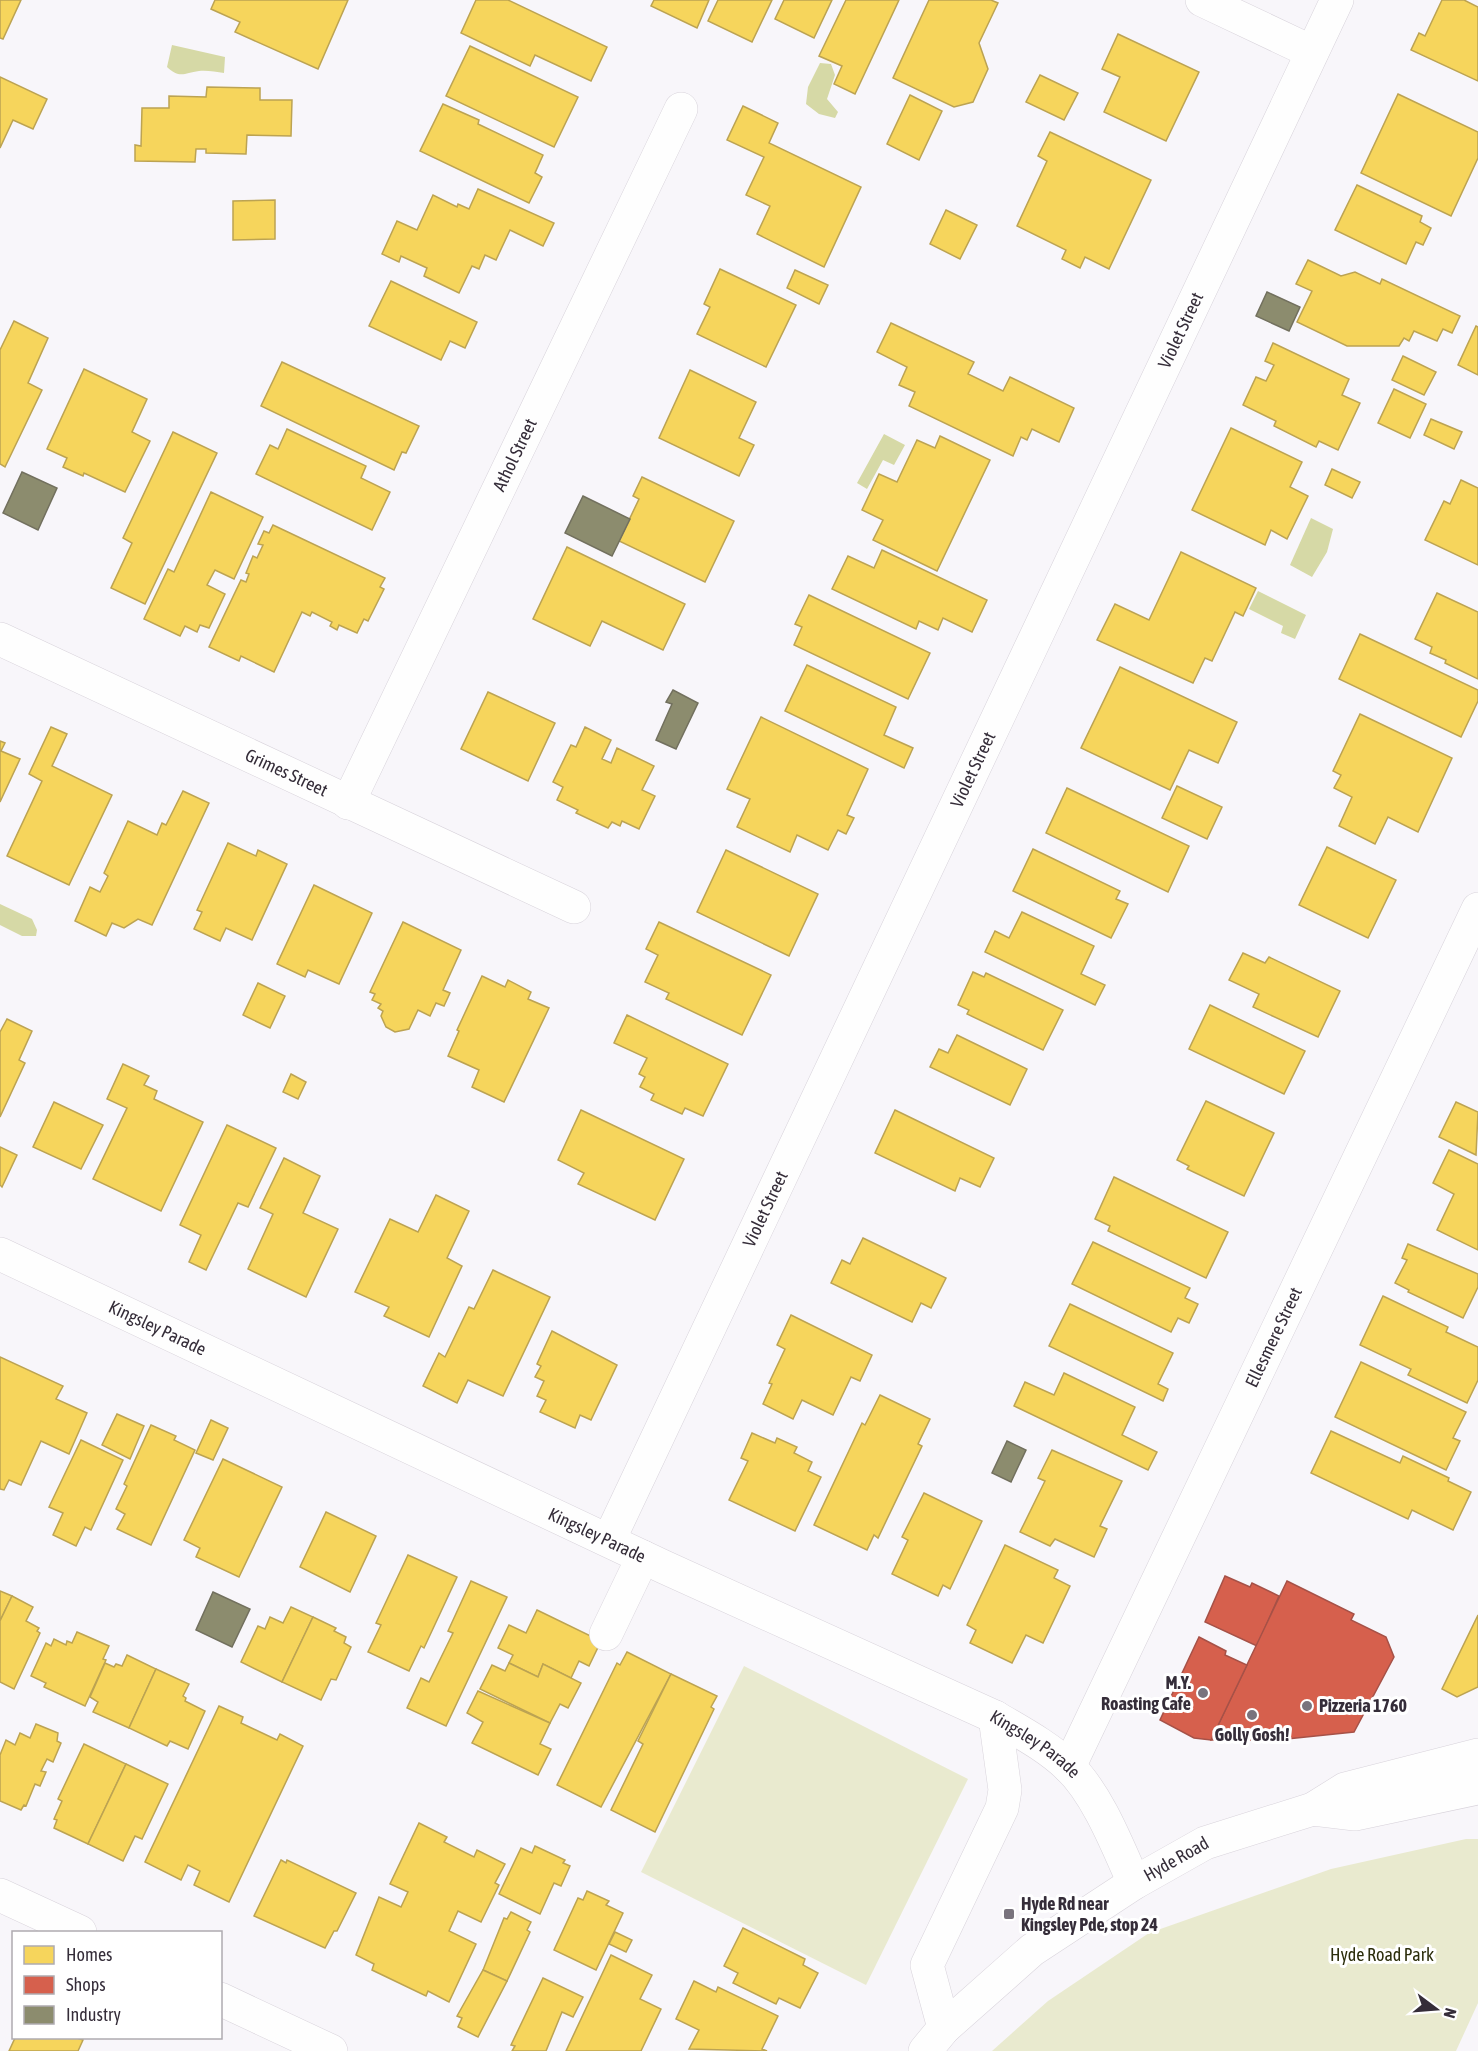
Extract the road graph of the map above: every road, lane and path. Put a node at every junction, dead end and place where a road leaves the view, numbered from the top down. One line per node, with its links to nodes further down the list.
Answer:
1 (1202, 0): 3 (street)
2 (1337, 0): 3 (street, Violet Street)
3 (1312, 52): 10 (street, Violet Street)
4 (681, 109): 6 (street, Athol Street)
5 (0, 639): 6 (street, Grimes Street)
6 (348, 803): 7 (street, Grimes Street)
7 (574, 907)
8 (1478, 909): 15 (street, Ellesmere Street)
9 (0, 1254): 10 (street, Kingsley Parade)
10 (609, 1540): 11 (street, Kingsley Parade)
11 (643, 1557): 12 (street); 13 (street, Kingsley Parade)
12 (606, 1634)
13 (995, 1717): 15 (street, Kingsley Parade); 22 (street, Hyde Road)
14 (1478, 1755): 17 (street, Hyde Road)
15 (1070, 1767): 18 (street, Kingsley Parade)
16 (1478, 1788): 17 (street, Hyde Road)
17 (1313, 1809): 18 (street, Hyde Road)
18 (1134, 1883): 22 (street, Hyde Road)
19 (0, 1895): 20 (street)
20 (78, 1931)
21 (222, 2000): 23 (street)
22 (934, 2040)
23 (331, 2051)

